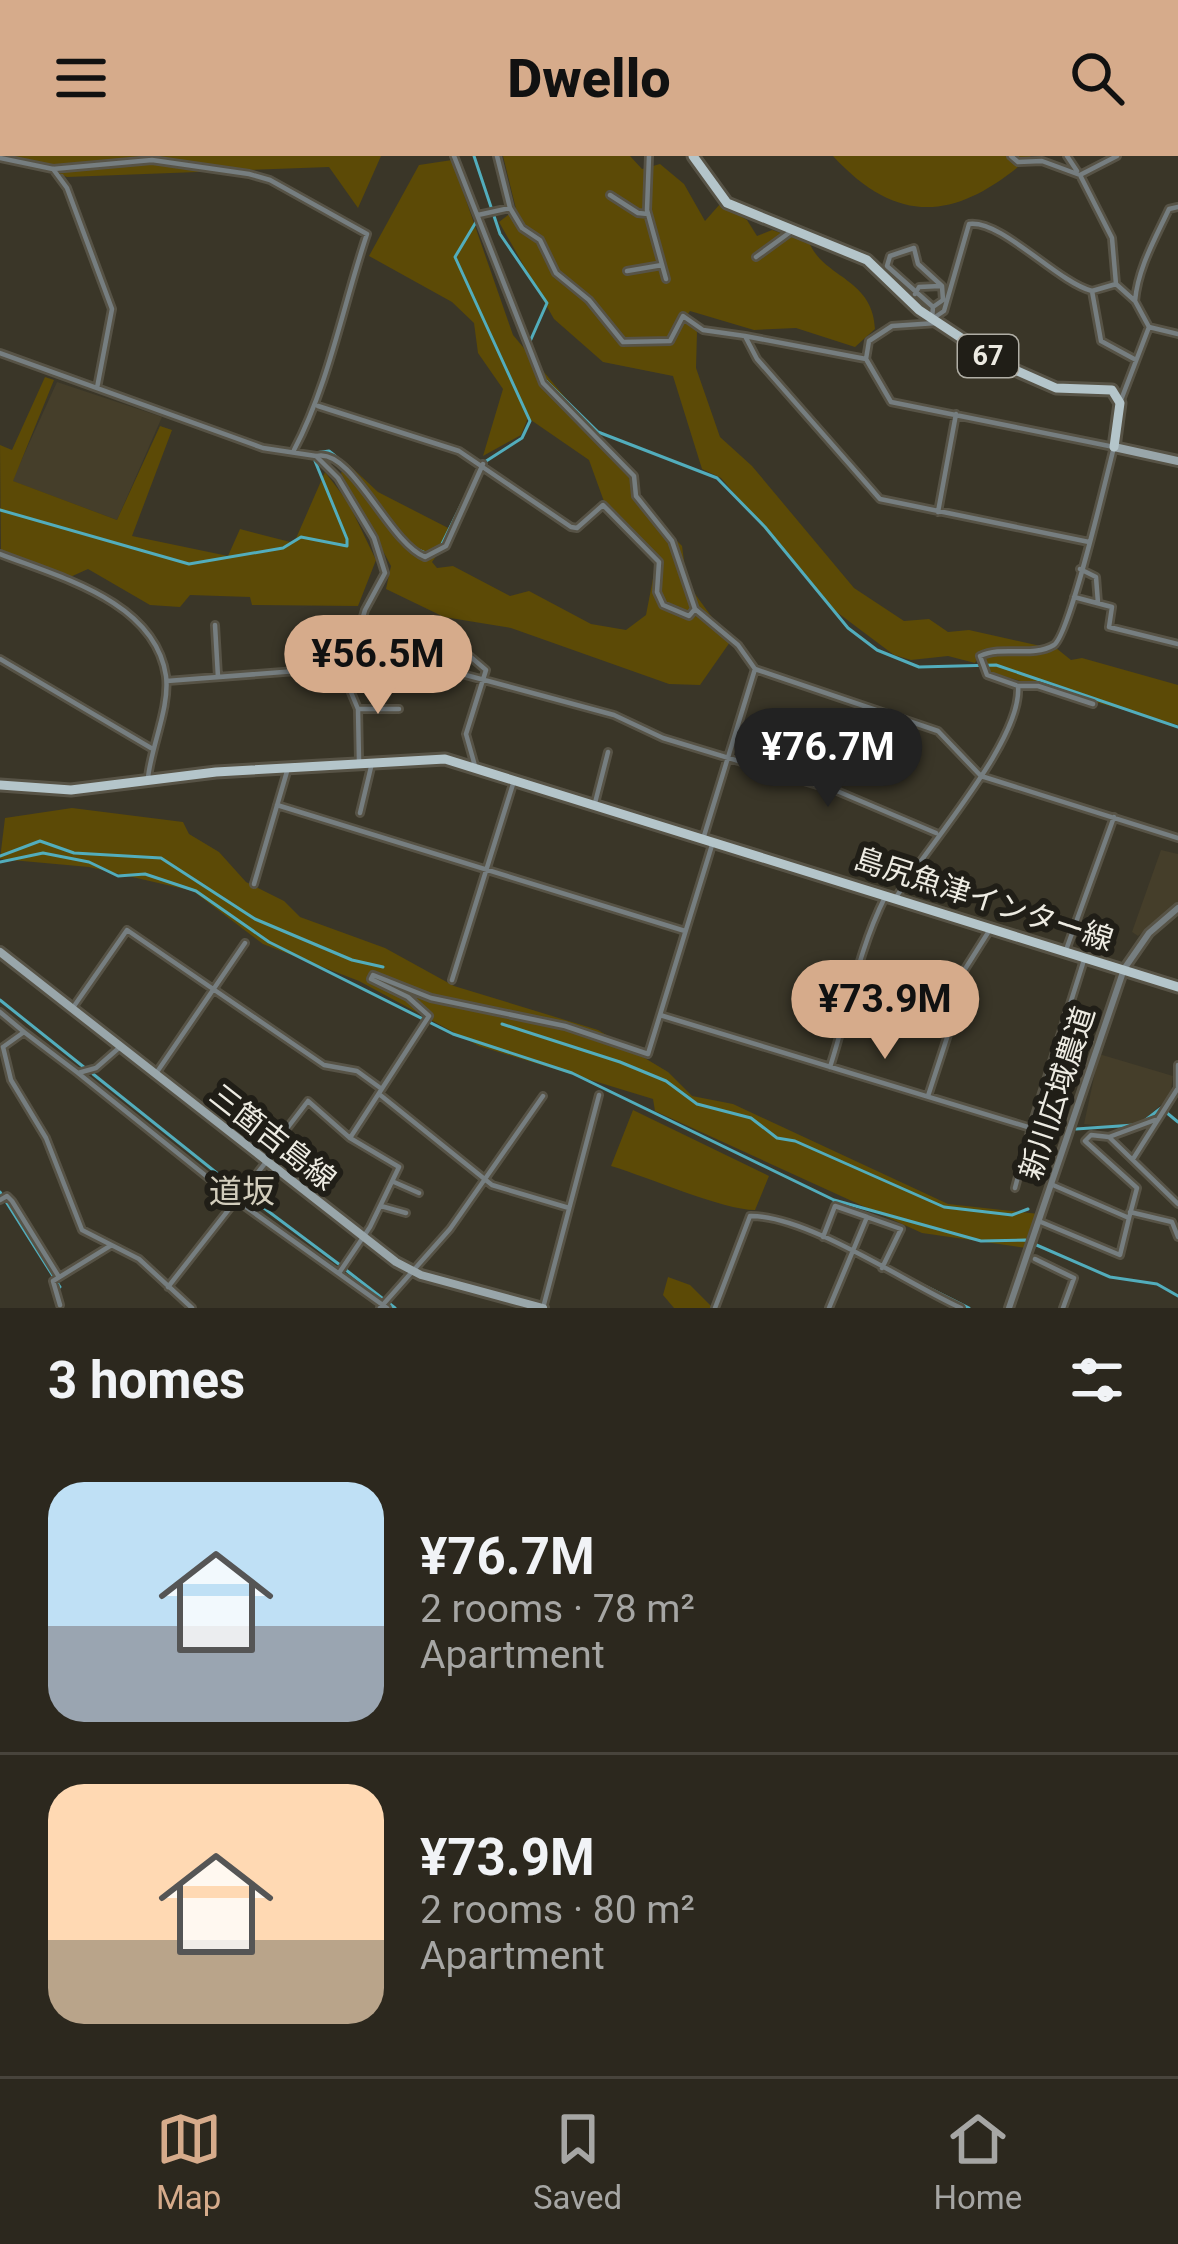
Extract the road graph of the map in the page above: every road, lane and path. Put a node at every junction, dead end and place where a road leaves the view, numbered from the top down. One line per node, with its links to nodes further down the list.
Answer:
1 (454, 156): 15 (street)
2 (497, 156): 13 (street)
3 (649, 156): 14 (street)
4 (693, 156): 16 (main road, 67)
5 (1011, 156): 10 (street)
6 (1067, 156): 10 (street)
7 (1117, 156): 10 (street)
8 (0, 158): 9 (street)
9 (53, 169): 33 (street); 35 (street)
10 (1080, 175): 21 (street)
11 (610, 195): 14 (street)
12 (1178, 207): 25 (street)
13 (510, 208): 15 (street); 29 (street)
14 (648, 214): 18 (street)
15 (476, 215): 48 (street)
16 (793, 230): 17 (street); 26 (main road, 67)
17 (756, 257)
18 (662, 265): 19 (street); 20 (street)
19 (627, 271)
20 (666, 279)
21 (1116, 284): 23 (street); 25 (street)
22 (942, 286): 24 (street); 24 (street); 26 (street)
23 (1092, 291): 26 (street); 32 (street)
24 (914, 294): 26 (street)
25 (1135, 301): 27 (street)
26 (934, 316): 31 (street); 34 (main road, 67)
27 (1149, 327): 28 (street); 32 (street)
28 (1178, 334)
29 (745, 336): 31 (street); 42 (street)
30 (0, 353): 33 (street)
31 (866, 359): 36 (street)
32 (1136, 361): 34 (street)
33 (96, 390): 38 (street)
34 (1120, 403): 37 (main road)
35 (318, 406): 38 (street); 41 (street)
36 (956, 414): 37 (street); 42 (street)
37 (1114, 447): 40 (main road); 43 (street)
38 (294, 450): 39 (street)
39 (316, 456): 41 (street); 53 (street)
40 (1178, 461)
41 (483, 464): 48 (street)
42 (938, 512): 43 (street)
43 (1089, 542): 45 (street)
44 (0, 554): 56 (street)
45 (1080, 569): 46 (street); 47 (street)
46 (1074, 597): 47 (street); 58 (street)
47 (1098, 603): 50 (street)
48 (695, 608): 54 (street)
49 (215, 625): 55 (street)
50 (1178, 644)
51 (459, 647): 57 (street)
52 (0, 659): 63 (street)
53 (347, 669): 55 (street); 57 (street); 60 (street)
54 (755, 669): 65 (street); 70 (street)
55 (218, 677): 56 (street)
56 (166, 681): 63 (street)
57 (484, 682): 65 (street); 67 (street)
58 (1018, 686): 59 (street); 70 (street)
59 (1093, 704)
60 (358, 709): 61 (street); 66 (street)
61 (399, 710)
62 (794, 746): 69 (street)
63 (152, 748): 71 (street)
64 (608, 752): 74 (street)
65 (728, 758): 69 (street); 79 (street)
66 (365, 762): 67 (main road, 島尻魚津インター線); 68 (main road, 島尻魚津インター線); 76 (street)
67 (476, 766): 72 (main road, 島尻魚津インター線)
68 (288, 768): 71 (main road, 島尻魚津インター線); 75 (street)
69 (785, 776): 78 (street)
70 (981, 776): 77 (street); 78 (street)
71 (148, 778): 73 (main road, 島尻魚津インター線)
72 (514, 778): 74 (main road, 島尻魚津インター線); 81 (street)
73 (0, 785)
74 (595, 803): 79 (main road, 島尻魚津インター線)
75 (278, 805): 81 (street); 82 (street)
76 (360, 813)
77 (1114, 817): 80 (street); 88 (street)
78 (938, 834): 83 (street)
79 (709, 838): 83 (main road, 島尻魚津インター線); 86 (street)
80 (1178, 838)
81 (486, 868): 86 (street); 92 (street)
82 (254, 884)
83 (892, 894): 85 (main road, 島尻魚津インター線); 102 (street)
84 (1178, 908): 91 (street, 新川広域農道)
85 (992, 927): 88 (main road, 島尻魚津インター線); 109 (street)
86 (685, 931): 97 (street)
87 (245, 943): 94 (street)
88 (1066, 950): 90 (main road, 島尻魚津インター線)
89 (0, 952): 95 (main road, 三箇吉島線)
90 (1085, 956): 91 (main road, 島尻魚津インター線); 111 (street)
91 (1124, 969): 93 (main road, 島尻魚津インター線); 119 (street, 新川広域農道)
92 (452, 980)
93 (1178, 987)
94 (213, 989): 95 (street); 104 (street); 106 (street)
95 (72, 1009): 99 (main road, 三箇吉島線)
96 (0, 1012): 98 (street)
97 (660, 1015): 102 (street); 106 (street)
98 (24, 1032): 100 (street); 103 (street)
99 (120, 1047): 103 (street); 104 (main road, 三箇吉島線)
100 (1, 1048): 134 (street)
101 (1178, 1065): 105 (street)
102 (830, 1066): 109 (street)
103 (78, 1073): 122 (street)
104 (155, 1075): 115 (main road, 三箇吉島線)
105 (1178, 1088): 110 (street)
106 (380, 1090): 113 (street); 116 (street)
107 (599, 1095): 126 (street)
108 (543, 1096): 116 (street)
109 (928, 1096): 111 (street)
110 (1155, 1120): 112 (street); 114 (street)
111 (1031, 1128): 120 (street)
112 (1109, 1137): 114 (street); 128 (street)
113 (350, 1138): 115 (street); 117 (street)
114 (1133, 1160): 124 (street)
115 (265, 1161): 122 (street); 133 (main road, 三箇吉島線)
116 (482, 1177): 126 (street); 138 (street)
117 (394, 1182): 121 (street); 125 (street)
118 (0, 1184): 123 (street)
119 (1053, 1185): 128 (street); 130 (street, 新川広域農道)
120 (1015, 1188)
121 (419, 1193)
122 (240, 1195): 139 (street); 141 (street)
123 (5, 1197): 140 (street)
124 (1178, 1204)
125 (381, 1206): 127 (street); 133 (street)
126 (569, 1208): 145 (street)
127 (406, 1213)
128 (1130, 1215): 130 (street); 132 (street)
129 (867, 1216): 131 (street); 135 (street); 137 (street)
130 (1041, 1222): 149 (street, 新川広域農道)
131 (824, 1236): 135 (street); 146 (street)
132 (1178, 1237)
133 (363, 1238): 138 (main road, 三箇吉島線); 139 (street)
134 (110, 1246): 140 (street); 141 (street)
135 (850, 1251): 137 (street); 147 (street)
136 (1035, 1259): 150 (street)
137 (883, 1267): 148 (street)
138 (409, 1270): 143 (street); 145 (main road, 三箇吉島線)
139 (338, 1273): 143 (street)
140 (56, 1279): 142 (street)
141 (168, 1287): 144 (street)
142 (60, 1305)
143 (383, 1307)
144 (192, 1308)
145 (543, 1308)
146 (716, 1308)
147 (829, 1308)
148 (961, 1308)
149 (1009, 1308)
150 (1063, 1308)

